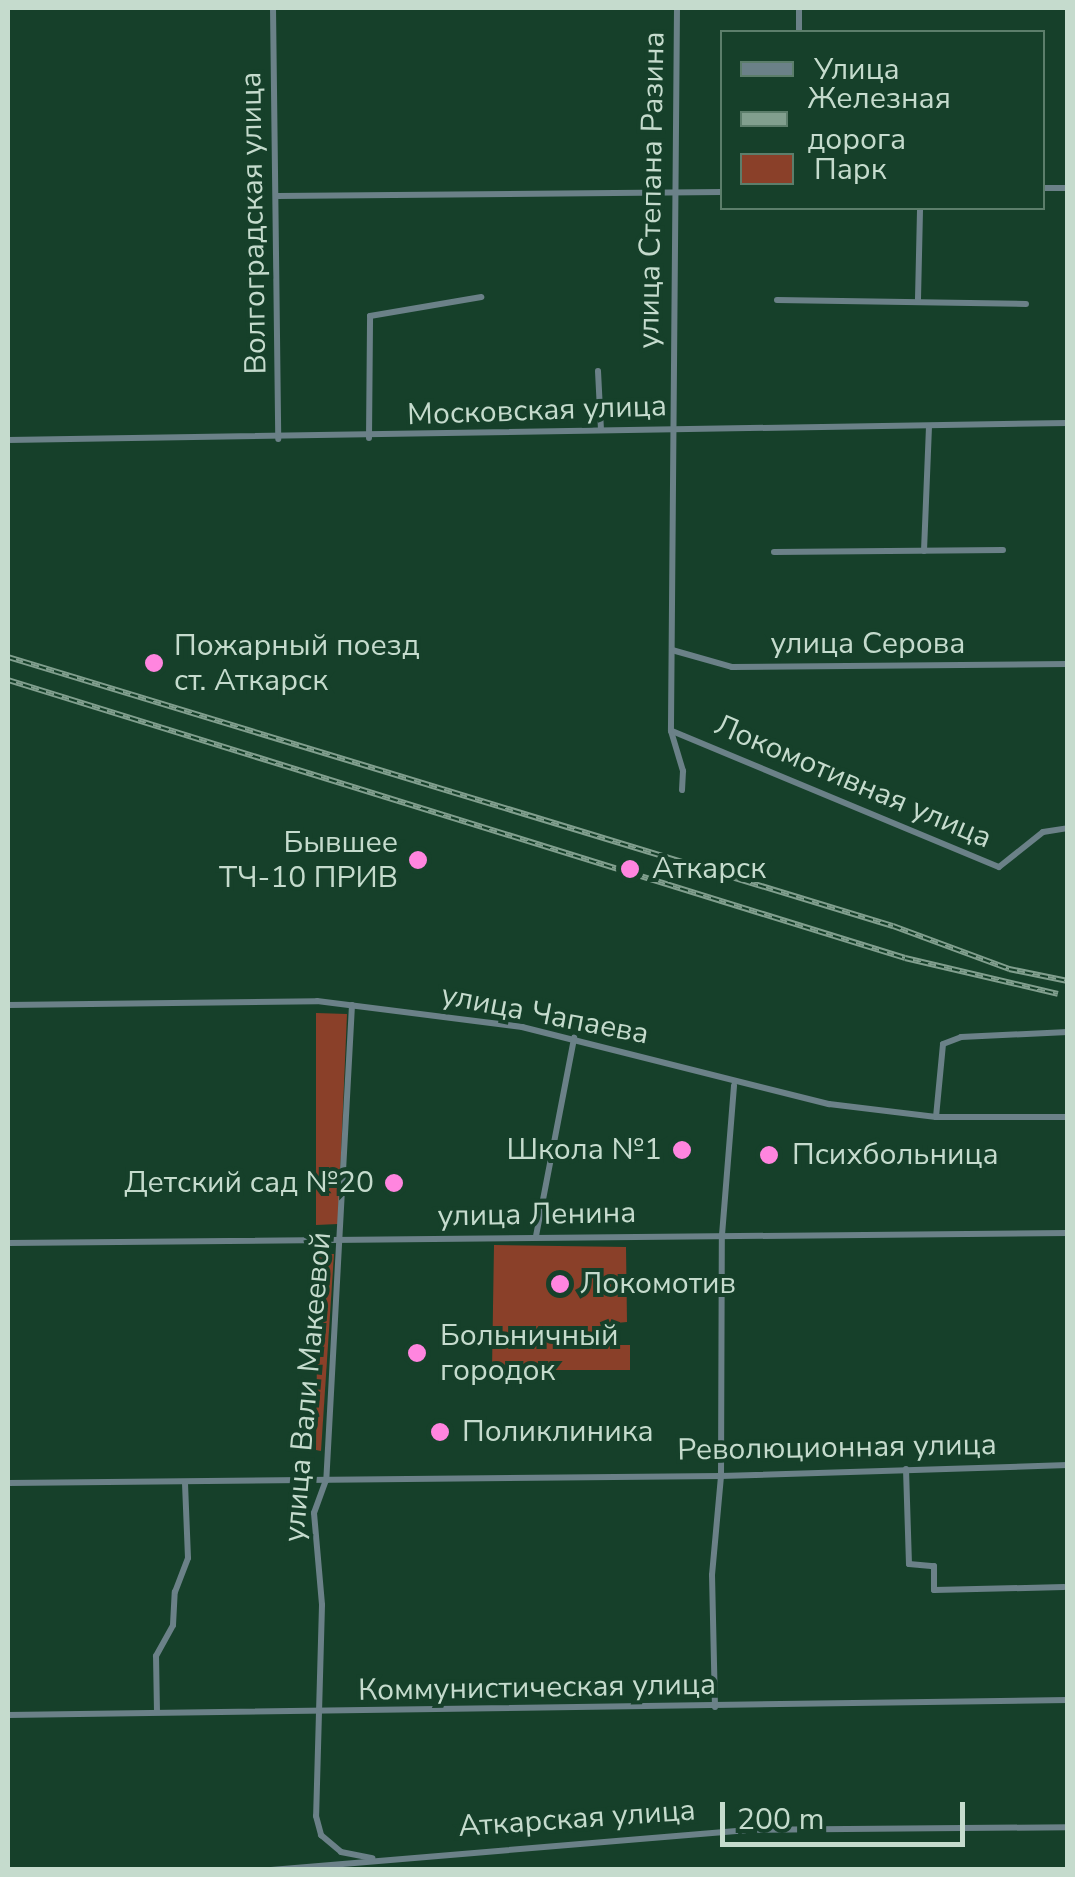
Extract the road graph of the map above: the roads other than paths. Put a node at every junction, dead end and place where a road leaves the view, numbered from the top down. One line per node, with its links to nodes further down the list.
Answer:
1 (274, 8): 5 (street, Волгоградская улица)
2 (677, 8): 3 (street, улица Степана Разина)
3 (676, 190): 4 (street); 5 (street); 15 (street, улица Степана Разина)
4 (720, 192)
5 (277, 196): 17 (street, Волгоградская улица)
6 (920, 210): 8 (street)
7 (481, 297): 16 (street)
8 (918, 298): 9 (street); 10 (street)
9 (778, 300)
10 (1026, 304)
11 (598, 371): 14 (street)
12 (1068, 423): 13 (street, Московская улица)
13 (929, 426): 15 (street, Московская улица); 20 (street)
14 (600, 430): 15 (street, Московская улица); 16 (street, Московская улица)
15 (673, 430): 22 (street, улица Степана Разина)
16 (370, 438): 17 (street, Московская улица)
17 (278, 439): 18 (street, Московская улица)
18 (8, 440)
19 (1003, 550): 20 (street)
20 (924, 551): 21 (street)
21 (774, 552)
22 (672, 650): 23 (street, улица Серова); 24 (street, улица Степана Разина)
23 (1068, 664)
24 (670, 731): 25 (street, улица Степана Разина); 26 (street, Локомотивная улица)
25 (682, 790)
26 (1068, 828)
27 (8, 1005): 28 (street, улица Чапаева)
28 (352, 1005): 30 (street, улица Чапаева); 37 (street, улица Вали Макеевой)
29 (1068, 1032): 33 (street)
30 (574, 1038): 31 (street, улица Чапаева); 35 (street)
31 (734, 1085): 33 (street, улица Чапаева); 36 (street)
32 (1068, 1117): 33 (street, улица Чапаева)
33 (936, 1118)
34 (1068, 1233): 36 (street, улица Ленина)
35 (536, 1236): 36 (street, улица Ленина); 37 (street, улица Ленина)
36 (722, 1236): 41 (street)
37 (343, 1240): 38 (street, улица Ленина); 42 (street, улица Вали Макеевой)
38 (8, 1243)
39 (1068, 1465): 40 (street, Революционная улица)
40 (906, 1469): 41 (street, Революционная улица); 45 (street)
41 (722, 1476): 42 (street, Революционная улица); 47 (street)
42 (326, 1480): 44 (street, Революционная улица); 49 (street, улица Вали Макеевой)
43 (8, 1483): 44 (street, Революционная улица)
44 (185, 1483): 48 (street)
45 (1064, 1587)
46 (1068, 1700): 47 (street, Коммунистическая улица)
47 (715, 1707): 49 (street, Коммунистическая улица)
48 (157, 1712): 49 (street, Коммунистическая улица); 50 (street, Коммунистическая улица)
49 (319, 1714): 52 (street, улица Вали Макеевой)
50 (8, 1715)
51 (1068, 1827): 52 (street, Аткарская улица)
52 (372, 1858): 53 (street, Аткарская улица)
53 (271, 1870)

